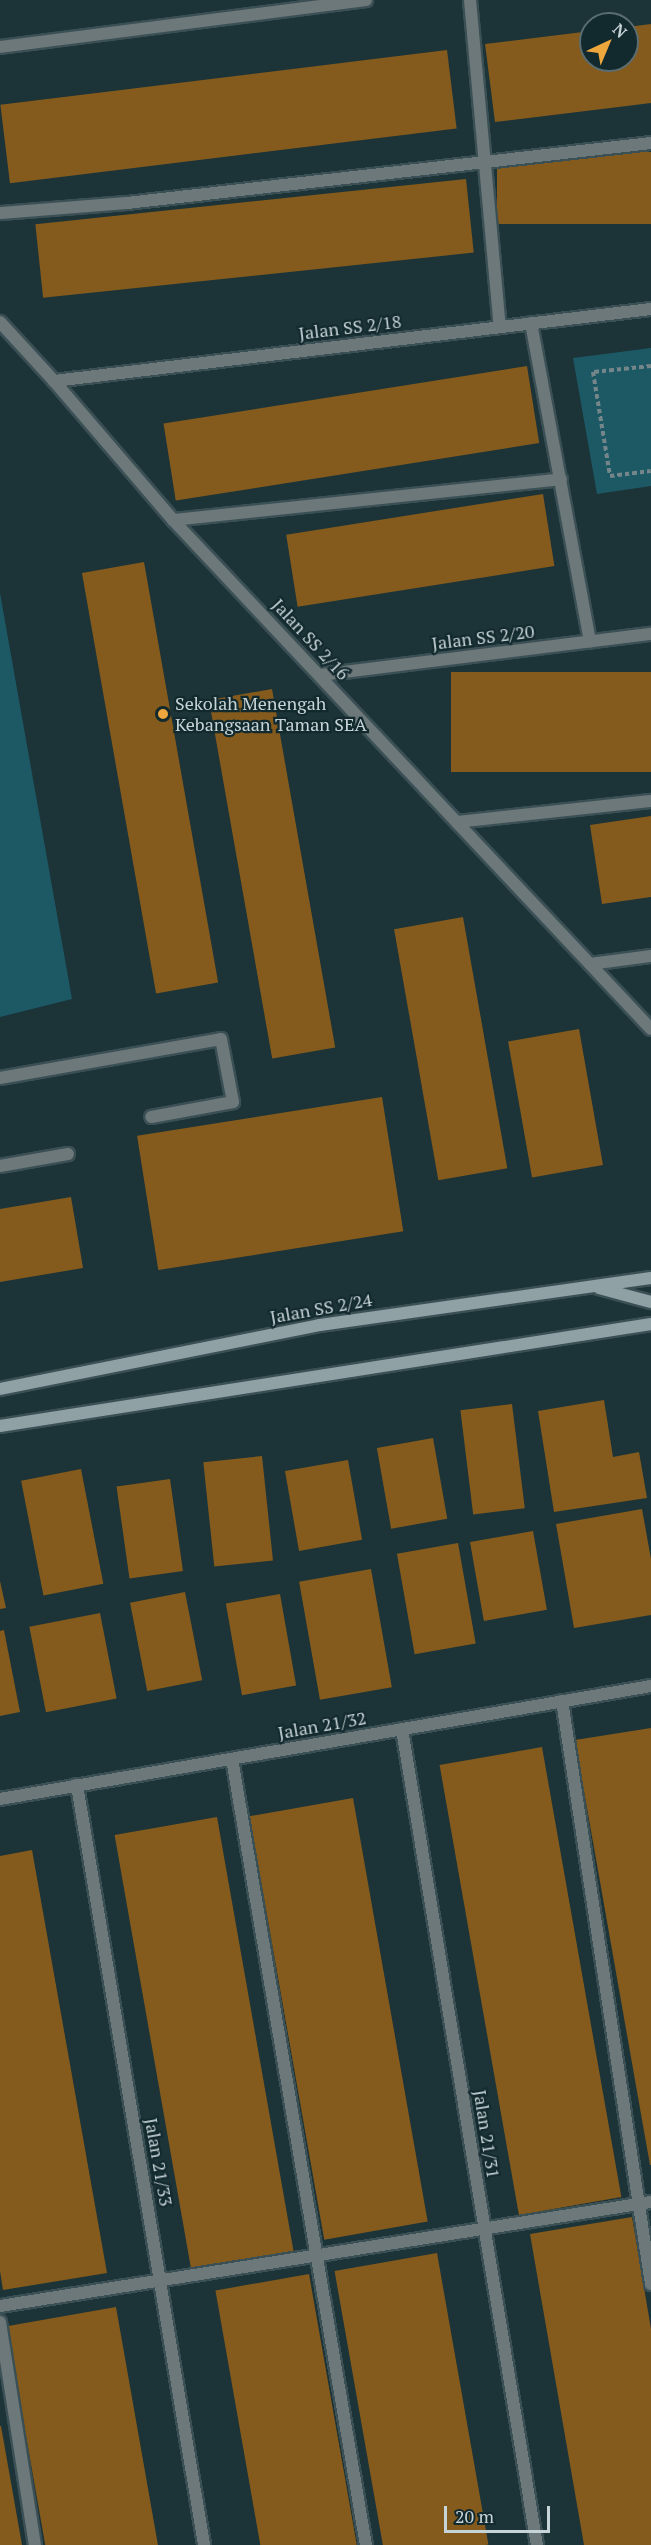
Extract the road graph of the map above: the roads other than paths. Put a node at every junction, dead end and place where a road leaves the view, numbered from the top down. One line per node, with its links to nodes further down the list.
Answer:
1 (366, 0): 3 (street)
2 (470, 0): 5 (street)
3 (0, 47)
4 (651, 143): 5 (street)
5 (484, 164): 6 (street); 10 (street)
6 (0, 213)
7 (651, 309): 9 (street, Jalan SS 2/18)
8 (0, 322): 11 (street, Jalan SS 2/16)
9 (531, 323): 10 (street, Jalan SS 2/18); 12 (street)
10 (500, 327): 11 (street, Jalan SS 2/18)
11 (54, 381): 13 (street, Jalan SS 2/16)
12 (561, 479): 13 (street); 15 (street)
13 (173, 520): 16 (street, Jalan SS 2/16)
14 (651, 634): 15 (street, Jalan SS 2/20)
15 (590, 642): 16 (street, Jalan SS 2/20)
16 (320, 675): 18 (street, Jalan SS 2/16)
17 (651, 801): 18 (street)
18 (457, 822): 20 (street, Jalan SS 2/16)
19 (651, 956): 20 (street)
20 (590, 963): 21 (street, Jalan SS 2/16)
21 (651, 1029)
22 (0, 1078): 23 (street)
23 (151, 1117)
24 (68, 1154): 25 (street)
25 (0, 1166)
26 (651, 1278): 27 (main road, Jalan SS 2/24)
27 (589, 1286): 28 (main road); 30 (main road, Jalan SS 2/24)
28 (651, 1302)
29 (651, 1324): 31 (main road)
30 (0, 1389)
31 (0, 1426)
32 (651, 1686): 33 (street, Jalan 21/32)
33 (562, 1701): 34 (street, Jalan 21/32); 38 (street)
34 (402, 1729): 35 (street, Jalan 21/32); 39 (street, Jalan 21/31)
35 (232, 1759): 36 (street, Jalan 21/32); 40 (street)
36 (77, 1785): 37 (street, Jalan 21/32); 41 (street, Jalan 21/33)
37 (0, 1799)
38 (645, 2203): 39 (street); 42 (street)
39 (485, 2232): 40 (street); 48 (street, Jalan 21/31)
40 (319, 2258): 41 (street); 47 (street)
41 (161, 2282): 43 (street); 46 (street, Jalan 21/33)
42 (651, 2284)
43 (0, 2306)
44 (0, 2322): 45 (street)
45 (35, 2545)
46 (204, 2545)
47 (366, 2545)
48 (537, 2545)

